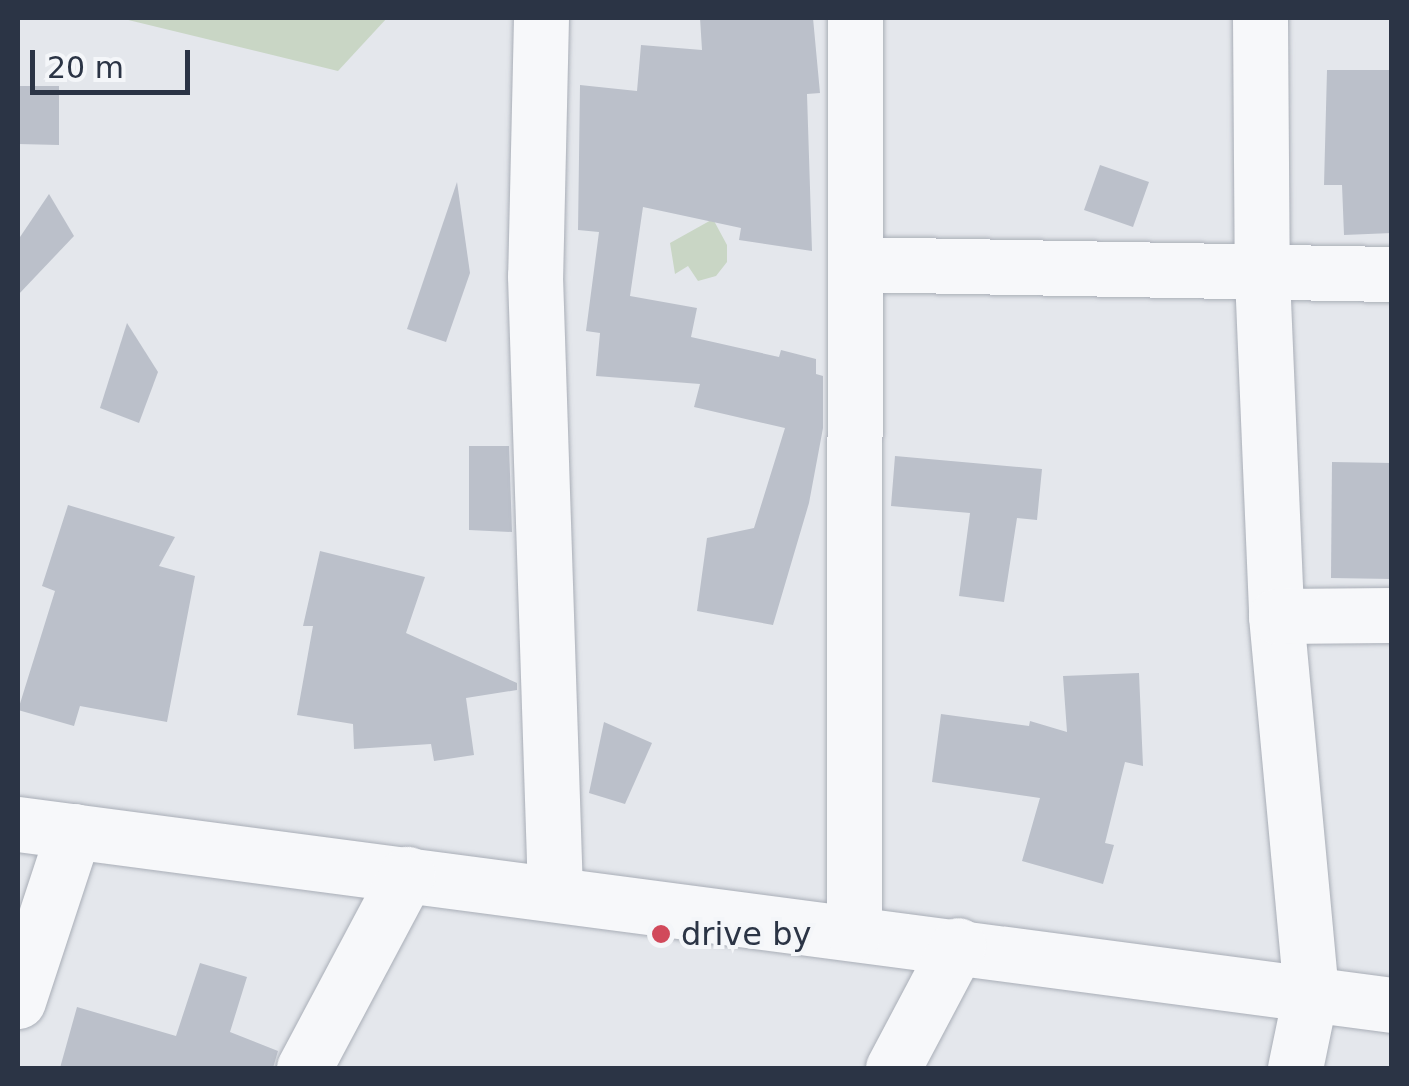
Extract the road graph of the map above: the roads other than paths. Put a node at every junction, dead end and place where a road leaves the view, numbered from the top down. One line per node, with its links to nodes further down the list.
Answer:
1 (541, 18): 12 (street)
2 (855, 18): 4 (street)
3 (1260, 18): 6 (street)
4 (855, 264): 6 (street); 13 (street)
5 (1392, 274): 6 (street)
6 (1262, 276): 8 (street)
7 (1392, 615): 8 (street)
8 (1276, 616): 15 (street)
9 (18, 824): 10 (street)
10 (74, 831): 11 (street); 16 (street)
11 (407, 874): 12 (street); 18 (street)
12 (555, 893): 13 (street)
13 (854, 932): 14 (street)
14 (958, 945): 15 (street); 19 (street)
15 (1311, 991): 17 (street); 20 (street)
16 (18, 1001)
17 (1392, 1005)
18 (304, 1068)
19 (893, 1068)
20 (1295, 1068)

